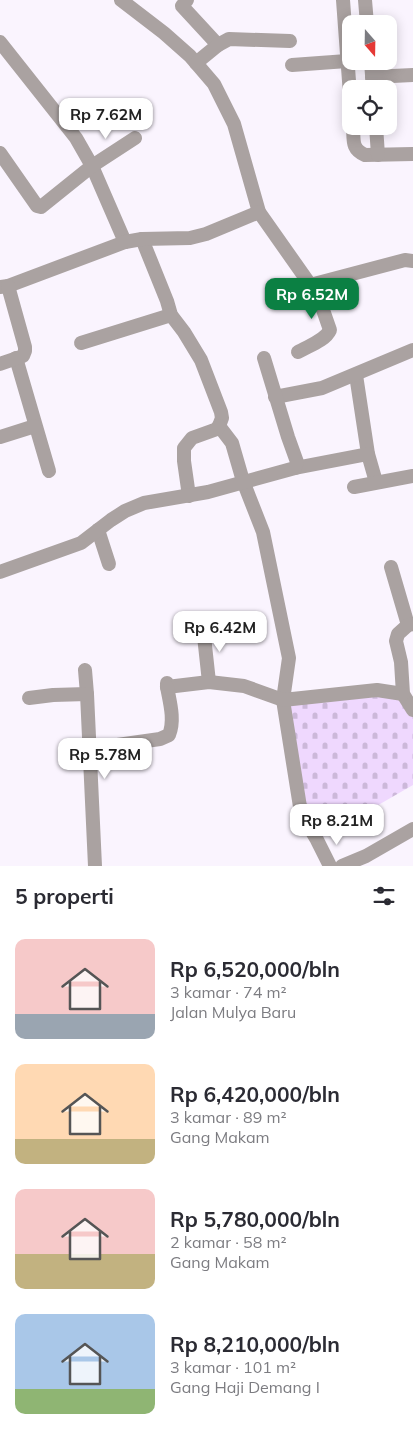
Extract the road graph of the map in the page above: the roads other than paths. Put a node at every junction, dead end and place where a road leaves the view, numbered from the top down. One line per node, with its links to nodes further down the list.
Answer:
1 (121, 0): 11 (street)
2 (187, 0): 9 (street)
3 (343, 0): 5 (street)
4 (365, 0): 6 (street)
5 (344, 15)
6 (366, 15)
7 (0, 42): 21 (street)
8 (290, 42): 9 (street)
9 (218, 45): 11 (street)
10 (342, 61): 12 (street)
11 (196, 63): 22 (street)
12 (292, 65)
13 (413, 75): 14 (street)
14 (388, 80)
15 (353, 135): 20 (street)
16 (377, 135): 20 (street)
17 (135, 138): 21 (street)
18 (0, 153): 21 (street)
19 (413, 154): 20 (street)
20 (378, 155)
21 (92, 166): 24 (street)
22 (260, 212): 23 (street); 26 (street)
23 (142, 239): 24 (street); 28 (street)
24 (125, 242): 27 (street)
25 (413, 262): 26 (street)
26 (314, 284): 31 (street)
27 (4, 286): 32 (street)
28 (171, 315): 29 (street); 38 (street)
29 (81, 343)
30 (413, 350): 35 (street)
31 (298, 352)
32 (16, 358): 34 (street); 37 (street)
33 (264, 358): 36 (street)
34 (0, 364)
35 (356, 375): 36 (street); 40 (street)
36 (275, 397): 41 (street)
37 (35, 426): 39 (street); 42 (street)
38 (219, 426): 44 (street); 47 (street)
39 (0, 437)
40 (368, 454): 41 (street); 45 (street)
41 (295, 468): 44 (street)
42 (49, 471)
43 (413, 476): 45 (street)
44 (243, 482): 47 (street); 59 (street)
45 (376, 482): 46 (street)
46 (354, 487)
47 (190, 496): 48 (street)
48 (98, 530): 49 (street); 51 (street)
49 (109, 564)
50 (390, 567): 52 (street)
51 (0, 572)
52 (411, 625): 57 (street)
53 (203, 627): 55 (street)
54 (85, 670): 56 (street)
55 (209, 682): 59 (street); 61 (street)
56 (87, 694): 58 (street); 61 (street)
57 (403, 694): 59 (street); 60 (street)
58 (28, 698)
59 (283, 700): 64 (street)
60 (413, 710)
61 (89, 749): 63 (street)
62 (413, 829): 65 (street)
63 (95, 866)
64 (330, 866)
65 (342, 866)

